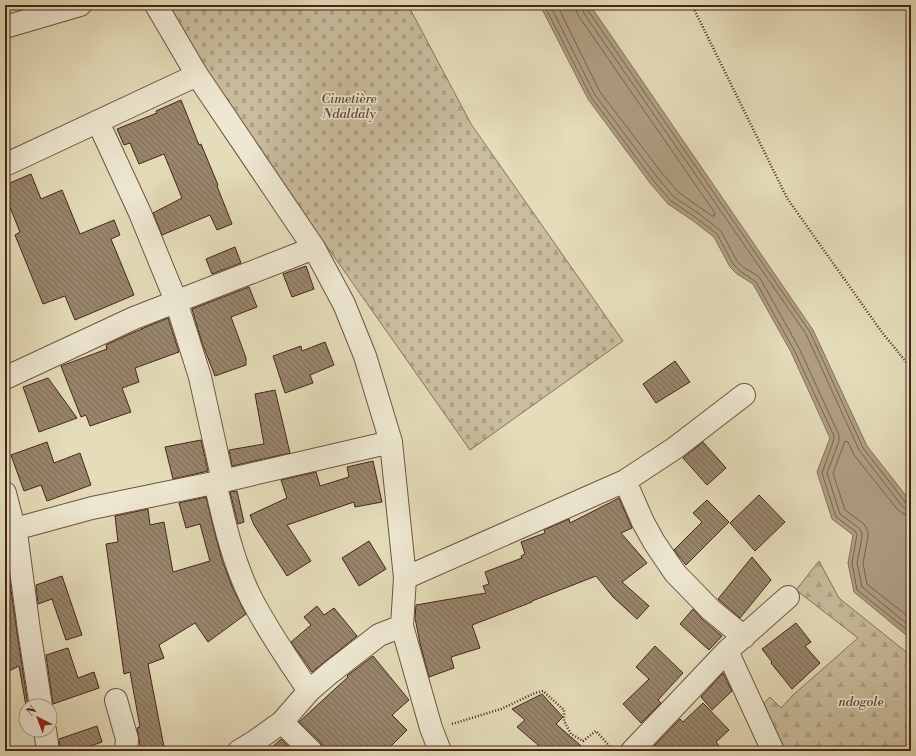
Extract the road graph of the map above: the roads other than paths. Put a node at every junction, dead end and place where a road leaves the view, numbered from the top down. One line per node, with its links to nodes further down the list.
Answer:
1 (80, 5): 3 (street)
2 (156, 5): 4 (street)
3 (5, 27)
4 (197, 75): 5 (street); 7 (street)
5 (98, 122): 6 (street); 8 (street)
6 (5, 165)
7 (314, 248): 8 (street); 11 (street)
8 (176, 302): 9 (street); 13 (street)
9 (5, 378)
10 (744, 395): 12 (street)
11 (391, 442): 13 (street); 16 (street)
12 (625, 481): 16 (street); 19 (street)
13 (219, 482): 15 (street); 20 (street)
14 (5, 493): 15 (street)
15 (12, 538): 21 (street)
16 (405, 578): 18 (street)
17 (788, 597): 19 (street)
18 (402, 626): 20 (street); 29 (street)
19 (736, 644): 30 (street); 31 (street)
20 (309, 691): 23 (street)
21 (40, 698)
22 (116, 700): 26 (street)
23 (282, 722): 27 (street); 28 (street)
24 (46, 738): 25 (street)
25 (48, 751)
26 (126, 751)
27 (238, 751)
28 (311, 751)
29 (440, 751)
30 (632, 751)
31 (773, 751)

